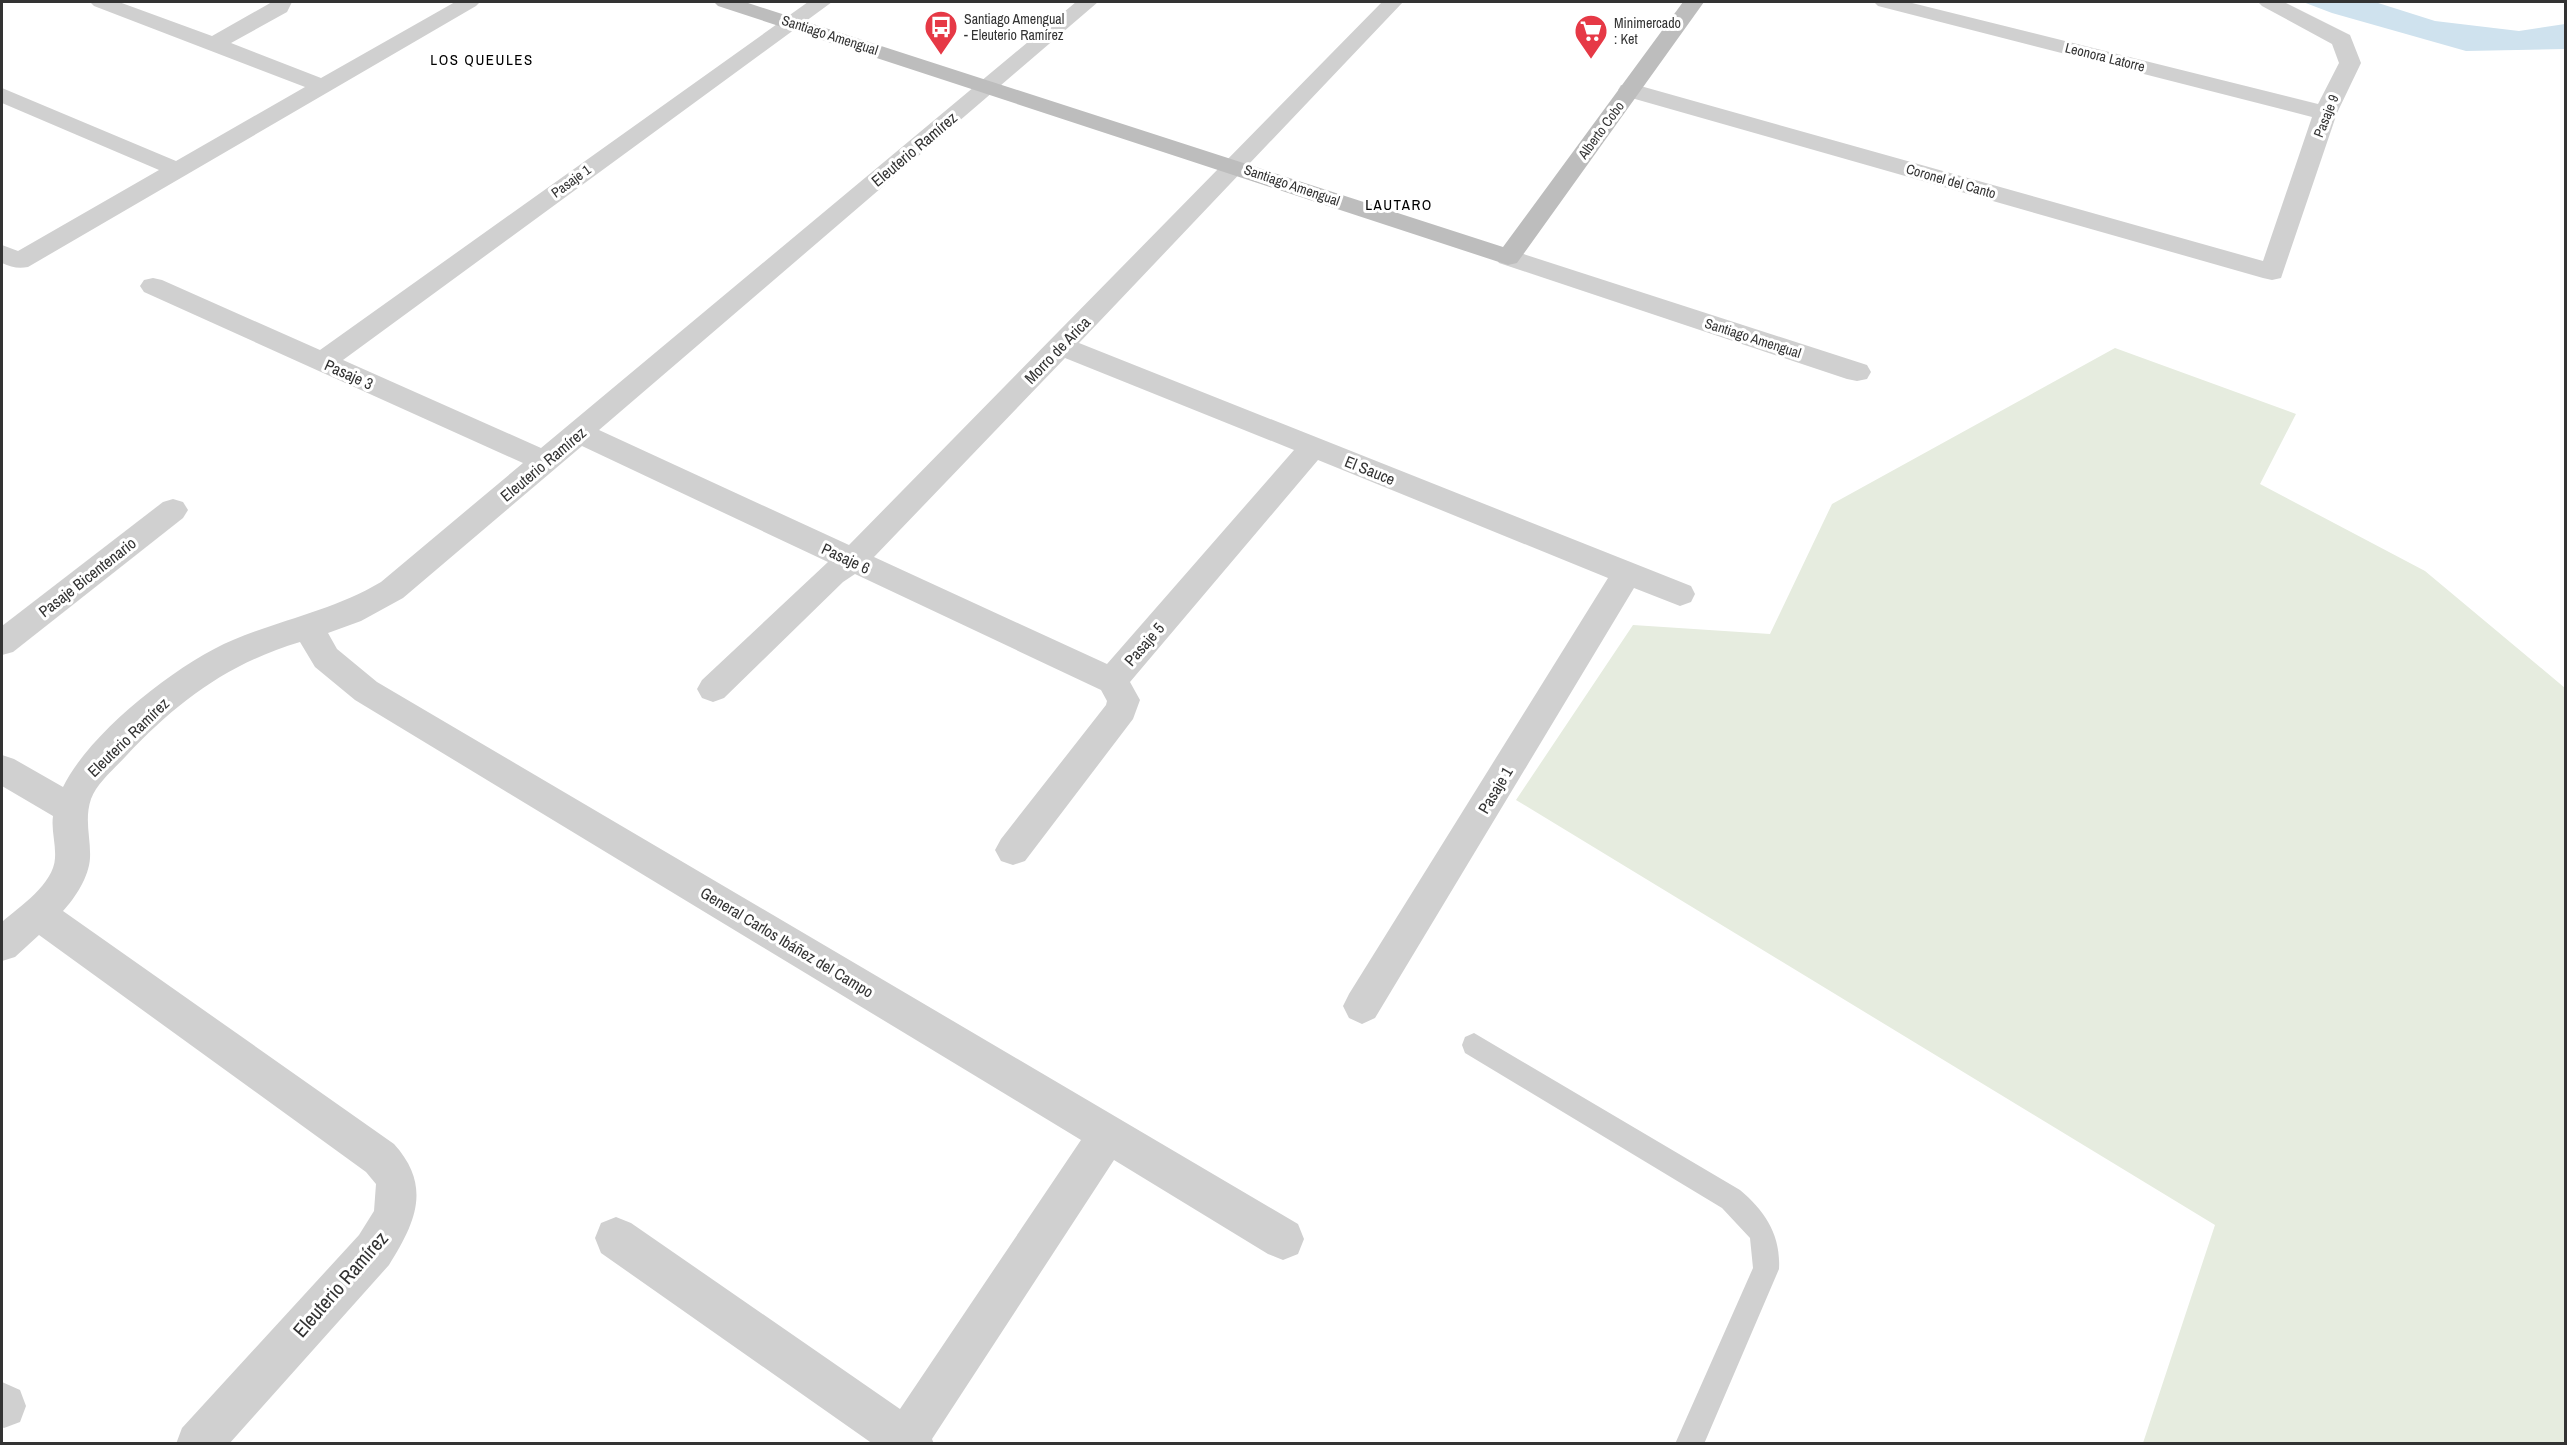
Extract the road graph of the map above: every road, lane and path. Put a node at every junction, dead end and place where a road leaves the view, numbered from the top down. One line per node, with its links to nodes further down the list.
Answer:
1 (101, 2): 11 (street)
2 (282, 2): 13 (street)
3 (469, 2): 14 (street)
4 (725, 2): 12 (street, Santiago Amengual)
5 (821, 2): 12 (street, Pasaje 1)
6 (1088, 2): 15 (street, Eleuterio Ramírez)
7 (1394, 2): 19 (street, Morro de Arica)
8 (1693, 2): 16 (street, Alberto Cobo)
9 (1885, 2): 18 (street, Leonora Latorre)
10 (2269, 2): 18 (street, Pasaje 9)
11 (134, 6): 13 (street)
12 (791, 23): 15 (street, Santiago Amengual); 26 (street, Pasaje 1)
13 (214, 44): 14 (street)
14 (323, 86): 20 (street)
15 (987, 87): 19 (street, Santiago Amengual); 28 (street, Eleuterio Ramírez)
16 (1629, 90): 22 (street, Alberto Cobo); 23 (street, Coronel del Canto)
17 (2, 95): 20 (street)
18 (2325, 113): 23 (street, Pasaje 9)
19 (1235, 166): 22 (street, Santiago Amengual); 25 (street, Morro de Arica)
20 (178, 170): 21 (street)
21 (2, 253)
22 (1508, 257): 27 (street, Santiago Amengual)
23 (2272, 272)
24 (153, 286): 26 (street, Pasaje 3)
25 (1060, 346): 29 (street, El Sauce); 32 (street, Morro de Arica)
26 (322, 362): 30 (street, Pasaje 3)
27 (1857, 372)
28 (580, 433): 30 (street, Eleuterio Ramírez); 32 (street, Pasaje 6)
29 (1313, 447): 33 (street, El Sauce); 37 (street, Pasaje 5)
30 (546, 462): 35 (street, Eleuterio Ramírez)
31 (173, 510): 36 (street, Pasaje Bicentenario)
32 (852, 561): 37 (street, Pasaje 6); 38 (street, Morro de Arica)
33 (1627, 573): 34 (street, El Sauce); 44 (street, Pasaje 1)
34 (1680, 594)
35 (308, 628): 40 (street, Eleuterio Ramírez); 46 (street, General Carlos Ibáñez del Campo)
36 (2, 643)
37 (1112, 681): 41 (street, Pasaje 5)
38 (712, 689)
39 (2, 769): 40 (street)
40 (70, 808): 42 (street, Eleuterio Ramírez)
41 (1013, 850)
42 (37, 913): 43 (street, Eleuterio Ramírez); 50 (street, Eleuterio Ramírez)
43 (2, 945)
44 (1362, 1006)
45 (1474, 1046): 51 (lane)
46 (1108, 1134): 48 (street, General Carlos Ibáñez del Campo); 49 (street)
47 (616, 1238): 49 (street)
48 (1283, 1239)
49 (907, 1442)
50 (198, 1443)
51 (1689, 1443)

